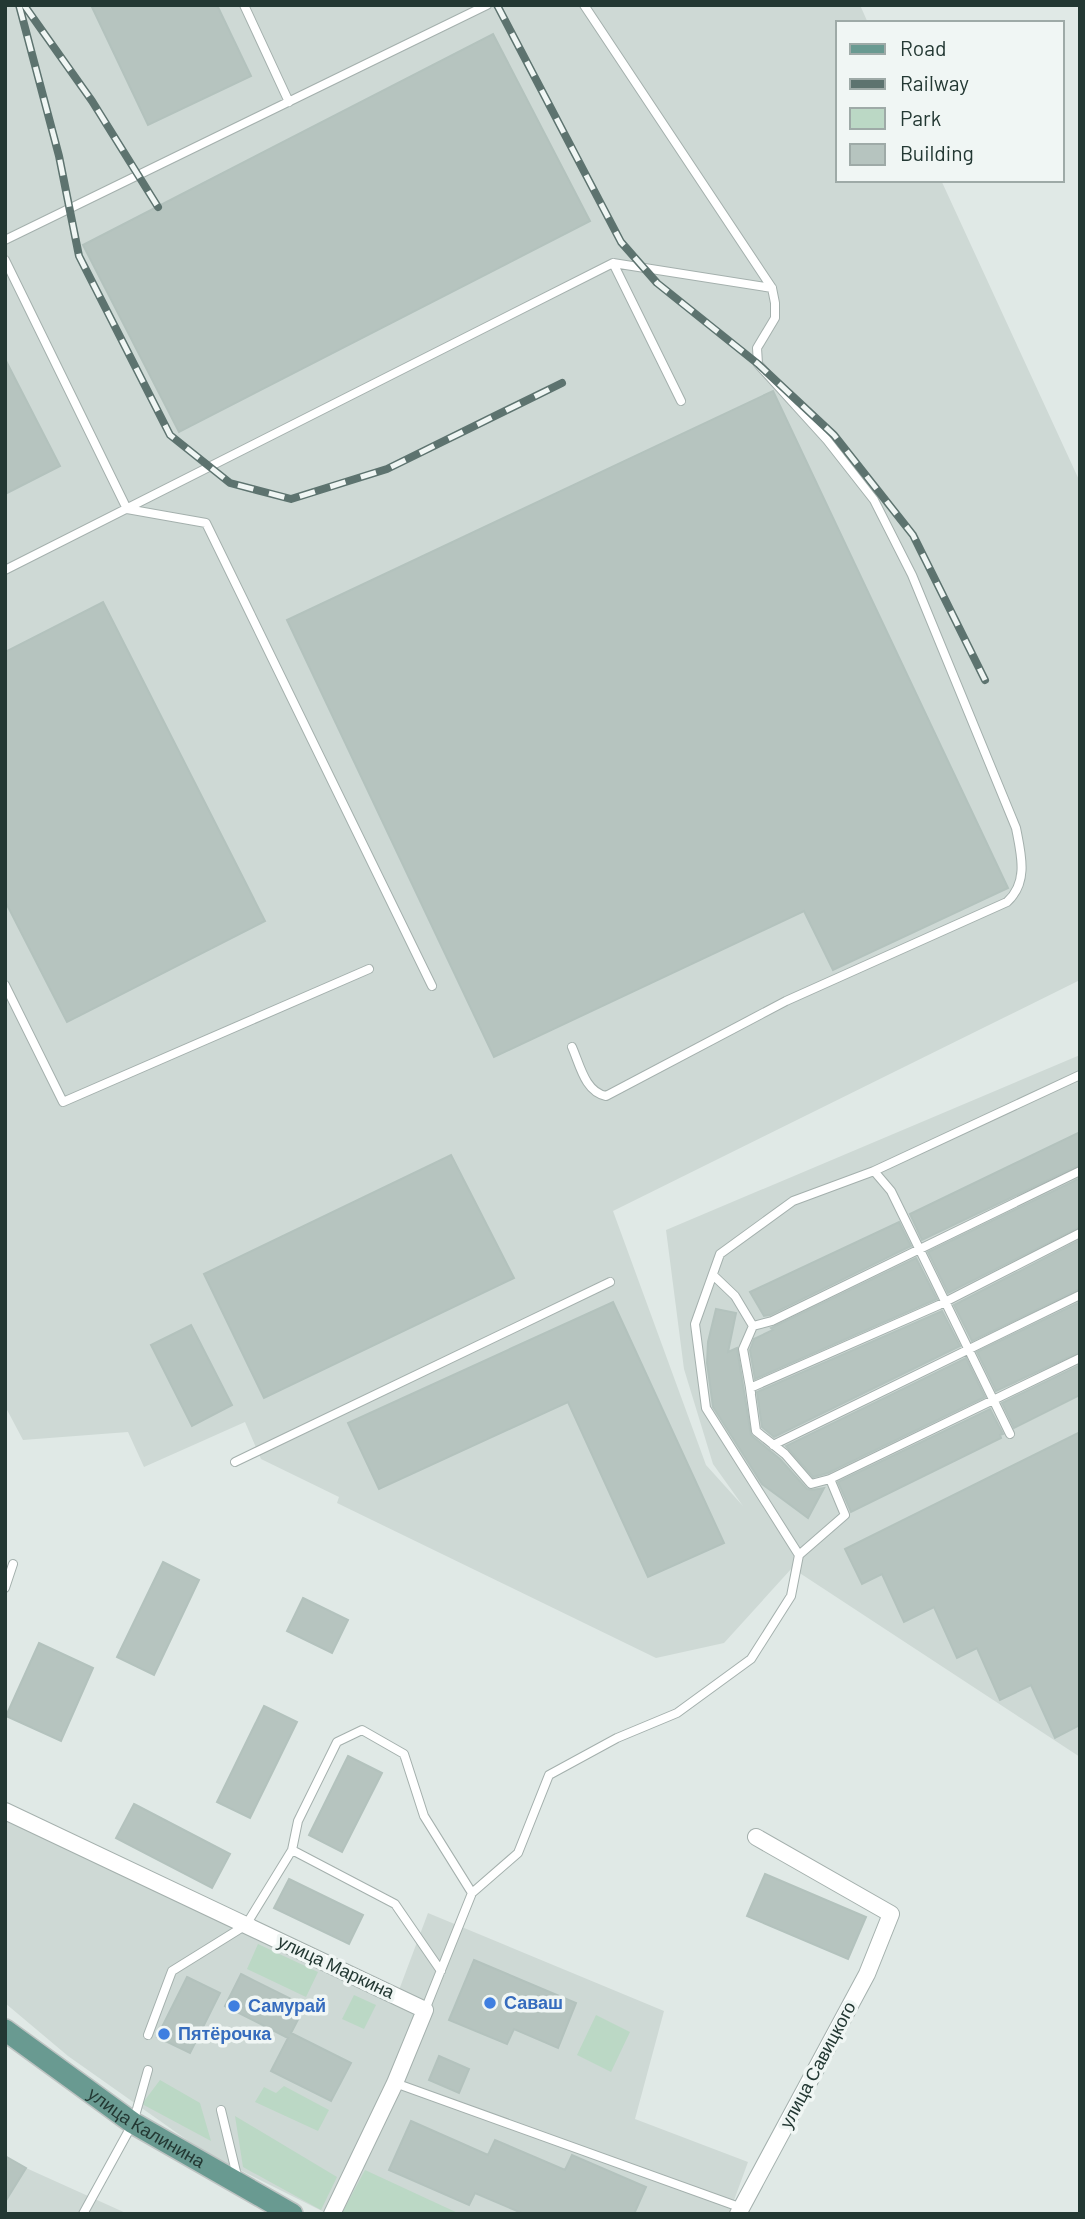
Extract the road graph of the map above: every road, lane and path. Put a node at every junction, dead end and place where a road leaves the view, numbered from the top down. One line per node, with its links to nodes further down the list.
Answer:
1 (244, 5): 4 (lane)
2 (487, 5): 4 (lane)
3 (584, 5): 8 (lane)
4 (289, 102): 5 (lane)
5 (5, 240)
6 (5, 260): 10 (lane)
7 (613, 263): 8 (lane); 9 (lane); 10 (lane)
8 (772, 288): 15 (lane)
9 (681, 401)
10 (127, 509): 11 (lane); 14 (lane)
11 (5, 570)
12 (369, 968): 13 (lane)
13 (5, 985)
14 (432, 986)
15 (572, 1047)
16 (1080, 1075): 17 (lane)
17 (874, 1171): 20 (lane); 21 (lane)
18 (1080, 1171): 20 (lane)
19 (1080, 1233): 24 (lane)
20 (919, 1249): 24 (lane); 25 (lane)
21 (713, 1275): 25 (lane); 34 (lane)
22 (610, 1282): 32 (lane)
23 (1080, 1295): 26 (lane)
24 (945, 1302): 26 (lane); 28 (lane)
25 (753, 1326): 28 (lane)
26 (968, 1350): 29 (lane); 31 (lane)
27 (1080, 1358): 29 (lane)
28 (751, 1397): 31 (lane)
29 (993, 1400): 30 (lane); 33 (lane)
30 (1010, 1434)
31 (773, 1445): 33 (lane)
32 (236, 1462)
33 (831, 1479): 34 (lane)
34 (799, 1555): 40 (lane)
35 (13, 1564): 36 (lane)
36 (5, 1588)
37 (5, 1811): 41 (street, улица Маркина)
38 (756, 1837): 51 (street, улица Савицкого)
39 (292, 1850): 40 (lane); 41 (lane); 42 (lane)
40 (472, 1893): 42 (lane)
41 (246, 1925): 43 (street, улица Маркина); 45 (lane)
42 (440, 1971): 43 (lane)
43 (425, 2010): 47 (street)
44 (5, 2030): 49 (main road, улица Калинина)
45 (148, 2035)
46 (148, 2070): 49 (lane)
47 (395, 2084): 51 (lane); 54 (street)
48 (221, 2110): 50 (lane)
49 (133, 2123): 50 (main road, улица Калинина); 52 (lane)
50 (239, 2183): 53 (main road, улица Калинина)
51 (740, 2211)
52 (83, 2214)
53 (292, 2214)
54 (332, 2214)

